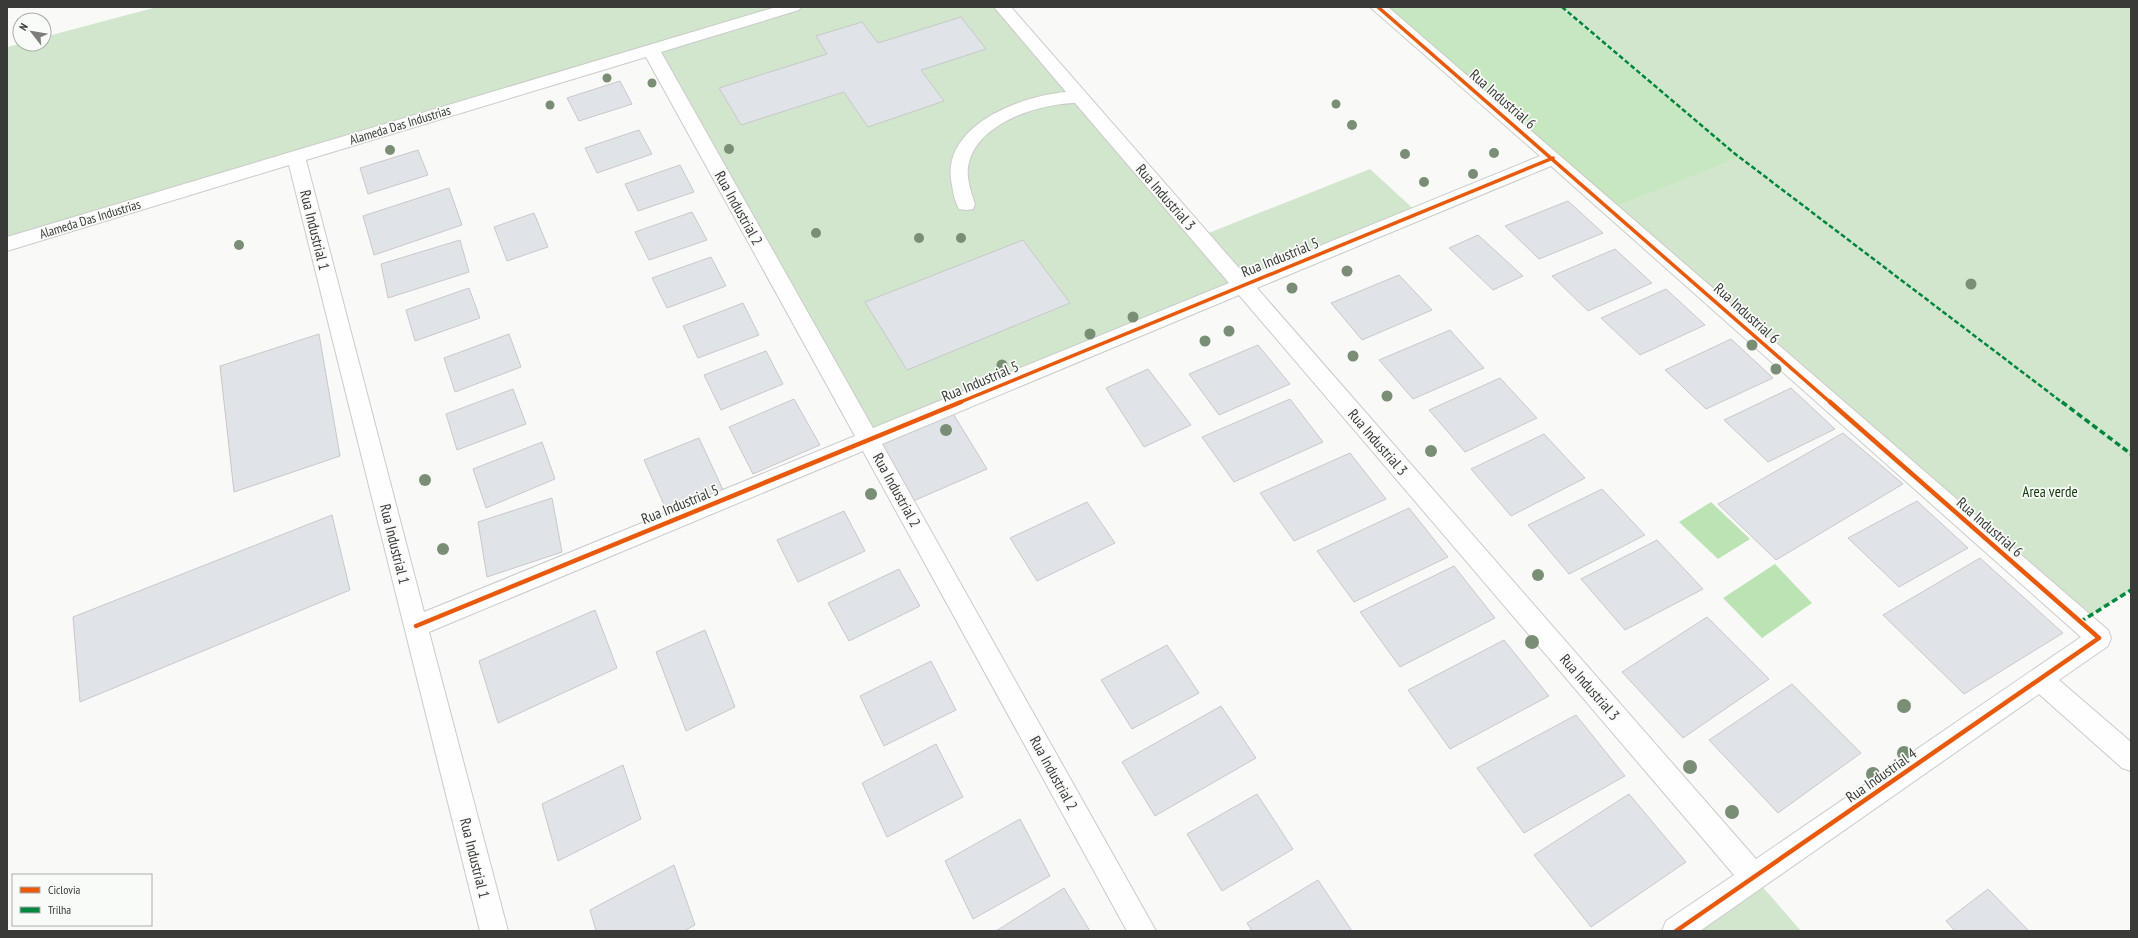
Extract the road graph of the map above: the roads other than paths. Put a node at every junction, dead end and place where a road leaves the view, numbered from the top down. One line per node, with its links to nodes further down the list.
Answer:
1 (793, 7): 4 (street, Alameda Das Industrias)
2 (1002, 7): 5 (street, Rua Industrial 3)
3 (1378, 7): 7 (street, Rua Industrial 6)
4 (651, 50): 6 (street, Alameda Das Industrias); 11 (street, Rua Industrial 2)
5 (1080, 97): 8 (street); 10 (street, Rua Industrial 3)
6 (296, 157): 9 (street, Alameda Das Industrias); 12 (street, Rua Industrial 1)
7 (1553, 158): 10 (street, Rua Industrial 5); 13 (street, Rua Industrial 6)
8 (966, 204)
9 (7, 244)
10 (1243, 285): 11 (street, Rua Industrial 5); 16 (street, Rua Industrial 3)
11 (869, 440): 12 (street, Rua Industrial 5); 18 (street, Rua Industrial 2)
12 (416, 626): 17 (street, Rua Industrial 1)
13 (2099, 638): 14 (street, Rua Industrial 4)
14 (2040, 679): 15 (street); 16 (street, Rua Industrial 4)
15 (2131, 759)
16 (1754, 877): 19 (street, Rua Industrial 4)
17 (494, 931)
18 (1142, 931)
19 (1676, 931)

